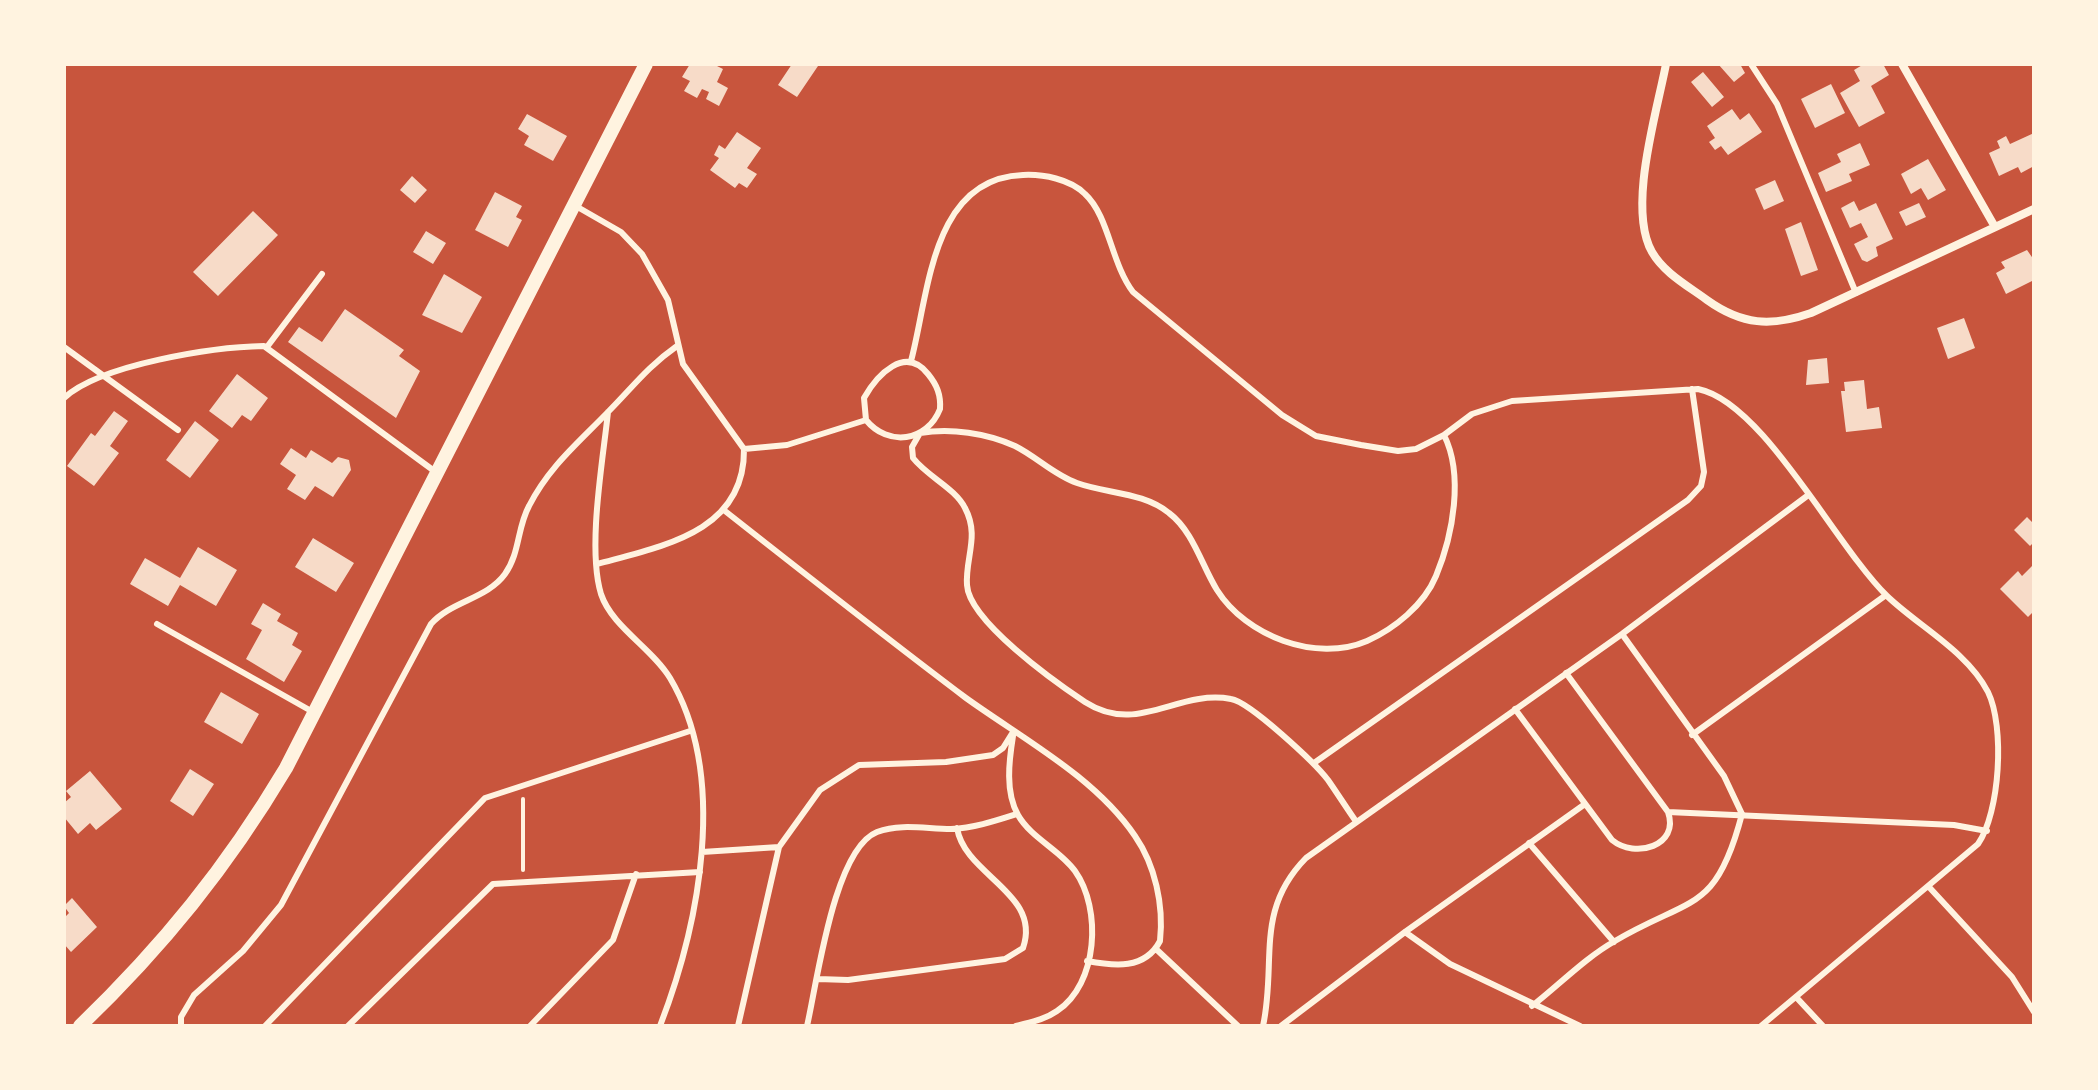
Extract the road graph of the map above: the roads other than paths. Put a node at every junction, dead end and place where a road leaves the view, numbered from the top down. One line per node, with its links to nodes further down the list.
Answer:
1 (646, 64): 5 (street)
2 (1666, 64): 9 (street)
3 (1751, 64): 9 (lane)
4 (1902, 64): 7 (street)
5 (574, 205): 10 (lane); 23 (street)
6 (2034, 209): 7 (street)
7 (1995, 227): 9 (street)
8 (322, 274): 12 (lane)
9 (1856, 294)
10 (677, 346): 17 (lane); 22 (lane)
11 (64, 347): 14 (lane)
12 (267, 347): 14 (lane); 23 (lane)
13 (911, 361): 18 (lane); 20 (lane); 21 (lane)
14 (102, 375): 16 (lane); 19 (lane)
15 (1692, 389): 21 (lane); 24 (lane); 36 (lane)
16 (64, 398)
17 (608, 412): 26 (lane); 59 (lane)
18 (866, 420): 20 (lane); 22 (lane)
19 (178, 430)
20 (920, 433): 21 (lane); 36 (lane)
21 (1444, 435)
22 (744, 449): 25 (lane)
23 (437, 473): 32 (street)
24 (1807, 496): 27 (lane); 29 (lane)
25 (725, 511): 26 (lane); 34 (lane)
26 (597, 564): 33 (lane)
27 (1886, 595): 35 (lane); 43 (lane)
28 (157, 624): 32 (lane)
29 (1622, 634): 30 (lane); 35 (lane)
30 (1566, 673): 31 (lane); 40 (lane)
31 (1515, 709): 37 (lane); 41 (lane)
32 (317, 713): 58 (street)
33 (690, 731): 46 (lane); 60 (lane)
34 (1013, 732): 38 (lane); 45 (lane); 52 (lane)
35 (1692, 735): 39 (lane)
36 (1314, 763): 41 (lane)
37 (1585, 804): 40 (lane); 44 (lane)
38 (1017, 814): 42 (lane); 53 (lane)
39 (1742, 814): 40 (lane); 43 (lane); 51 (lane)
40 (1669, 815)
41 (1355, 820): 68 (lane)
42 (957, 828): 54 (lane); 54 (lane)
43 (1987, 831): 49 (lane)
44 (1529, 843): 50 (lane); 51 (lane)
45 (779, 847): 46 (lane); 64 (lane)
46 (702, 852): 47 (lane)
47 (700, 872): 48 (lane); 63 (lane)
48 (636, 874): 61 (lane); 62 (lane)
49 (1929, 887): 55 (lane); 57 (lane)
50 (1405, 932): 56 (lane); 69 (lane)
51 (1614, 942): 56 (lane)
52 (1156, 949): 53 (lane); 67 (lane)
53 (1087, 961): 66 (lane)
54 (818, 979): 65 (lane)
55 (1796, 997): 71 (lane); 72 (lane)
56 (1532, 1006): 70 (lane)
57 (2034, 1012)
58 (80, 1026)
59 (181, 1026)
60 (265, 1026)
61 (348, 1026)
62 (530, 1026)
63 (660, 1026)
64 (738, 1026)
65 (807, 1026)
66 (1016, 1026)
67 (1238, 1026)
68 (1263, 1026)
69 (1281, 1026)
70 (1580, 1026)
71 (1761, 1026)
72 (1823, 1026)

